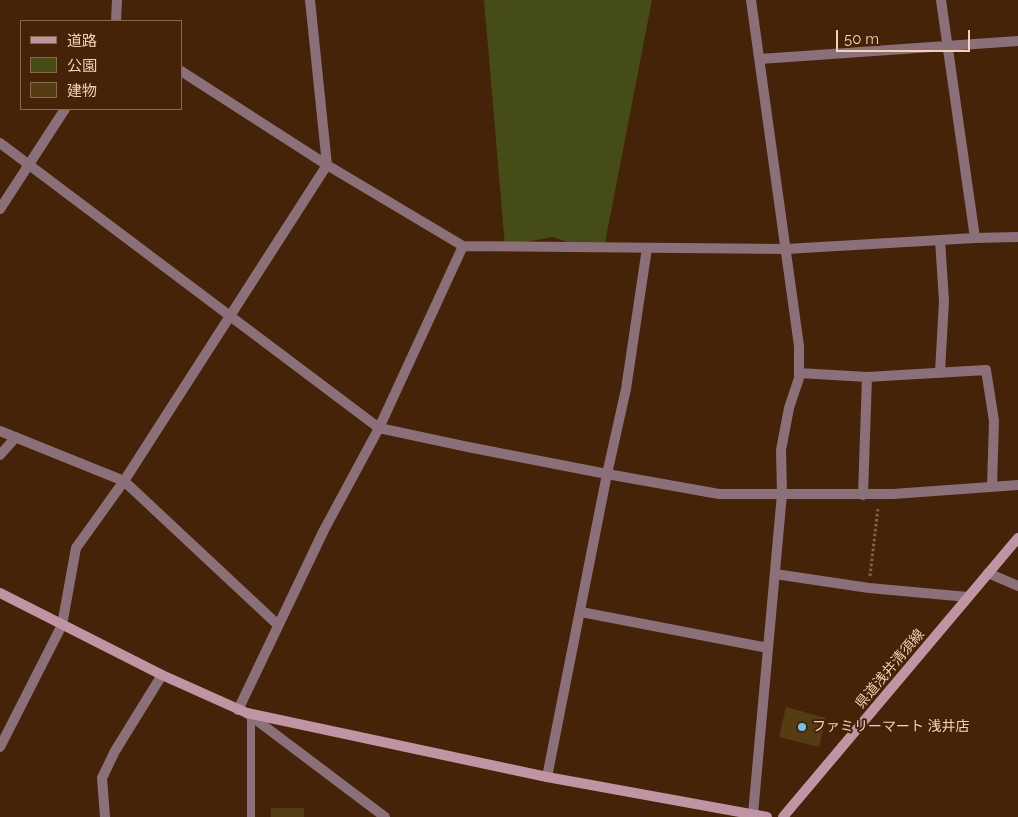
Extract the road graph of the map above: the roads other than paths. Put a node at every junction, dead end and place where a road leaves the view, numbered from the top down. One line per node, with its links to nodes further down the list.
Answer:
1 (116, 0): 5 (street)
2 (310, 0): 13 (street)
3 (751, 0): 8 (street)
4 (941, 0): 7 (street)
5 (116, 20)
6 (1018, 41): 7 (street)
7 (947, 45): 8 (street); 16 (street)
8 (760, 60): 20 (street)
9 (182, 72): 13 (street)
10 (64, 110): 12 (street)
11 (0, 142): 12 (street)
12 (28, 165): 14 (street); 21 (street)
13 (326, 165): 18 (street); 21 (street)
14 (0, 209)
15 (1018, 237): 16 (street)
16 (975, 238): 17 (street)
17 (940, 240): 20 (street); 22 (street)
18 (463, 246): 19 (street); 25 (street)
19 (647, 248): 20 (street); 29 (street)
20 (786, 249): 23 (street)
21 (230, 316): 25 (street); 30 (street)
22 (940, 372): 24 (street); 32 (street)
23 (799, 373): 24 (street); 33 (street)
24 (866, 377): 34 (street)
25 (379, 428): 29 (street); 43 (street)
26 (0, 430): 27 (street)
27 (16, 437): 28 (street); 30 (street)
28 (0, 455)
29 (607, 474): 33 (street); 41 (street)
30 (124, 481): 42 (street); 43 (street)
31 (1018, 485): 32 (street)
32 (992, 486): 34 (street)
33 (782, 494): 34 (street); 37 (street)
34 (863, 495)
35 (1018, 538): 36 (street, 県道浅井清須線)
36 (988, 573): 38 (street); 40 (street, 県道浅井清須線)
37 (776, 574): 40 (street); 44 (street)
38 (1018, 586)
39 (0, 593): 42 (street)
40 (968, 597): 54 (street, 県道浅井清須線)
41 (581, 612): 44 (street); 48 (street)
42 (62, 625): 45 (street); 47 (street)
43 (278, 625): 46 (street)
44 (768, 648): 49 (street)
45 (162, 675): 46 (street); 50 (street)
46 (245, 714): 48 (street); 51 (lane); 52 (street)
47 (0, 747)
48 (547, 777): 49 (street)
49 (754, 814): 53 (street)
50 (105, 817)
51 (251, 817)
52 (385, 817)
53 (767, 817)
54 (783, 817)

